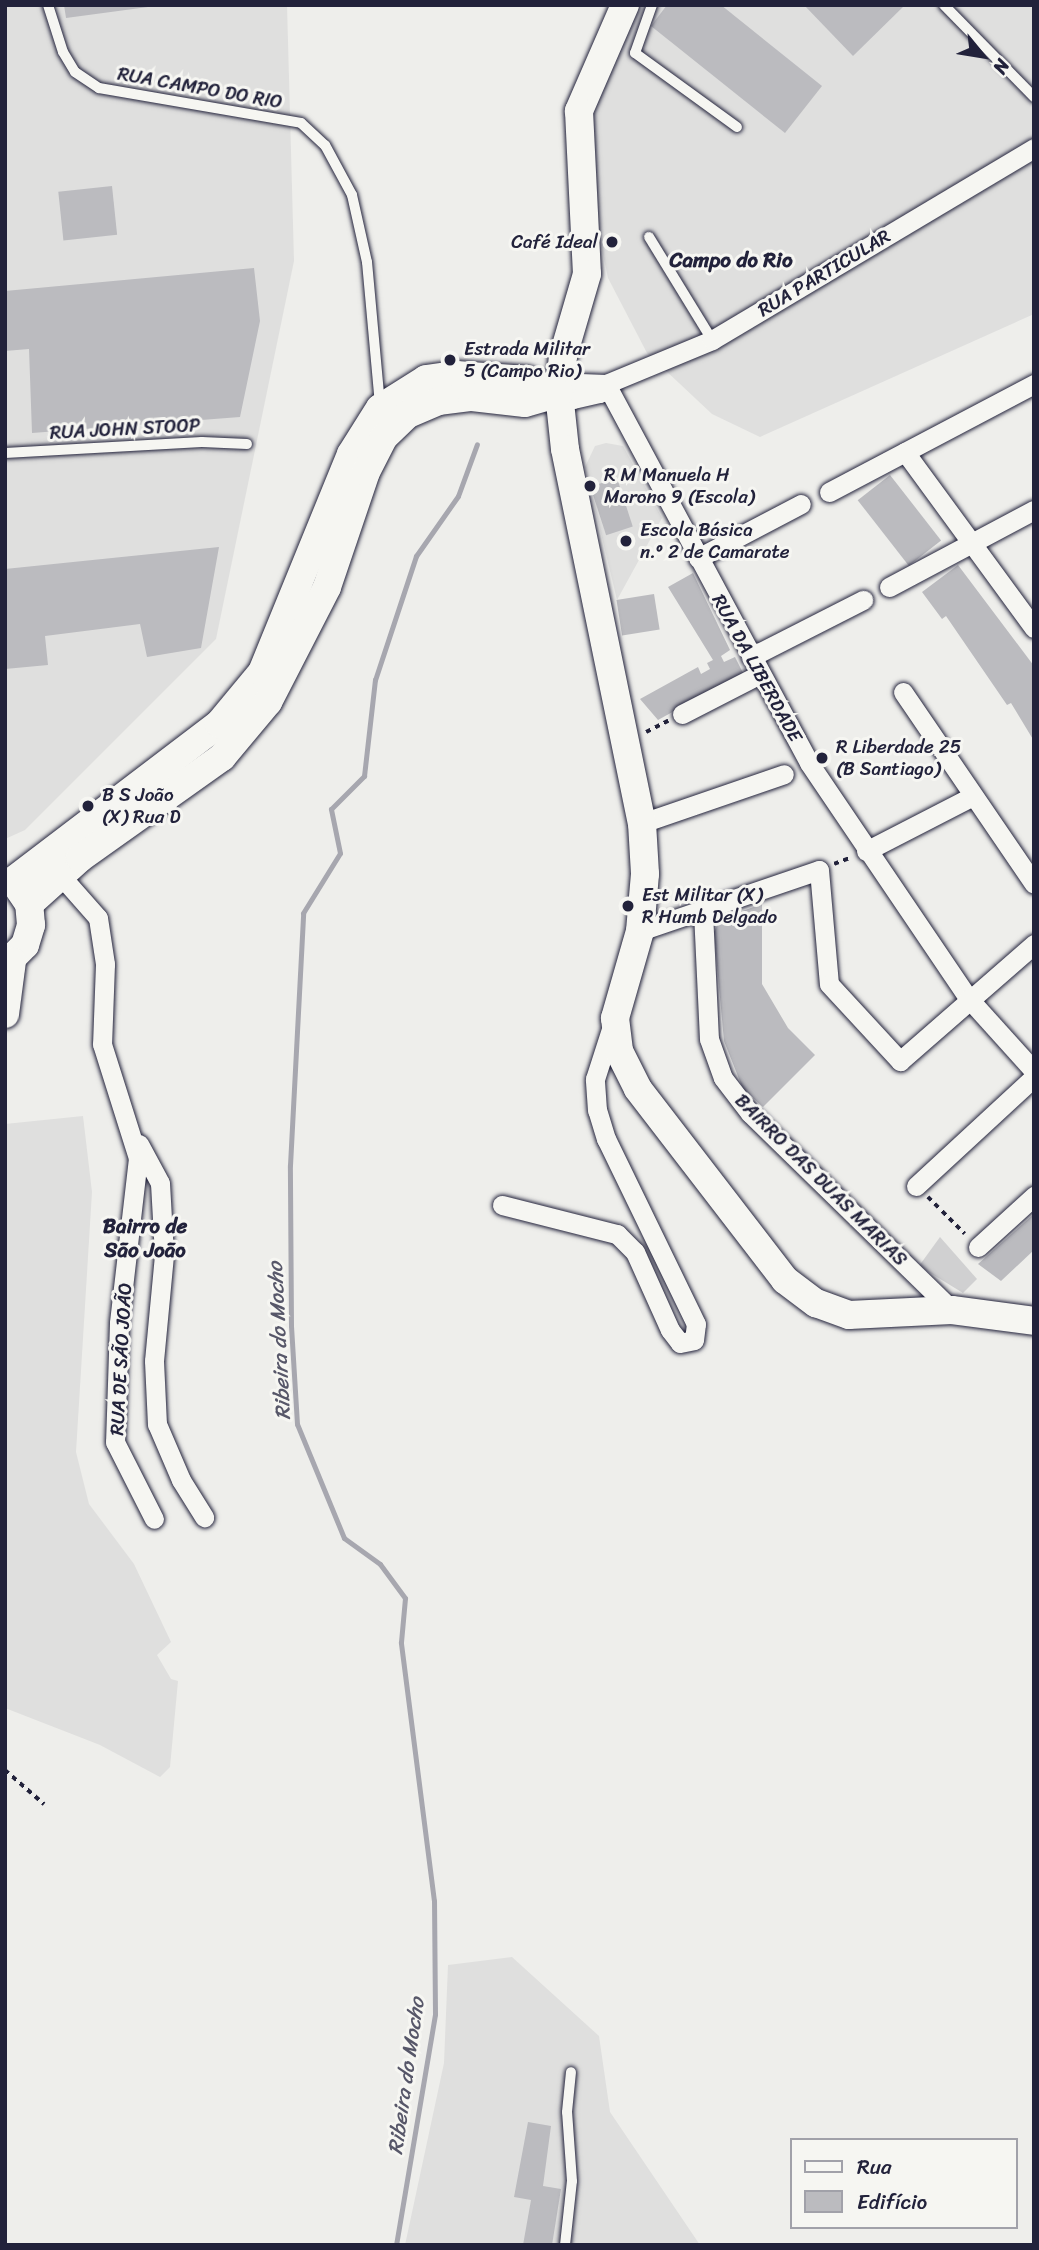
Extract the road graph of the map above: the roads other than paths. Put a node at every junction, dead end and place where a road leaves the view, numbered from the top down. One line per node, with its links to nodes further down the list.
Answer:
1 (48, 5): 13 (lane, RUA CAMPO DO RIO)
2 (625, 5): 12 (street)
3 (652, 5): 6 (lane)
4 (944, 5): 5 (lane)
5 (1034, 97)
6 (737, 127)
7 (1034, 148): 9 (street, RUA PARTICULAR)
8 (649, 237): 9 (lane)
9 (712, 340): 10 (street, RUA PARTICULAR)
10 (607, 384): 12 (street, RUA PARTICULAR); 21 (street, RUA DA LIBERDADE)
11 (1034, 384): 15 (street)
12 (559, 393): 13 (street); 30 (street); 32 (street)
13 (380, 408): 34 (street)
14 (247, 444): 16 (lane, RUA JOHN STOOP)
15 (905, 452): 17 (street); 20 (street)
16 (5, 453)
17 (829, 492)
18 (801, 504): 21 (street)
19 (1034, 510): 20 (street)
20 (971, 542): 22 (street); 24 (street)
21 (698, 558): 25 (street, RUA DA LIBERDADE)
22 (889, 587)
23 (863, 600): 25 (street)
24 (1034, 628)
25 (755, 666): 27 (street); 31 (street, RUA DA LIBERDADE)
26 (903, 692): 29 (street)
27 (682, 714)
28 (784, 774): 30 (street)
29 (971, 797): 31 (street); 33 (street)
30 (642, 822): 36 (street)
31 (866, 851): 39 (street, RUA DA LIBERDADE)
32 (61, 876): 34 (street); 44 (street, RUA DE SÃO JOÃO)
33 (1034, 884)
34 (16, 887): 38 (street)
35 (703, 912): 36 (street); 39 (street); 49 (street, BAIRRO DAS DUAS MARIAS)
36 (640, 932): 41 (street)
37 (1034, 944): 39 (street)
38 (9, 963): 40 (street)
39 (969, 999): 42 (street, RUA DA LIBERDADE)
40 (6, 1011)
41 (615, 1018): 47 (street); 49 (street)
42 (1034, 1071)
43 (1034, 1077): 45 (street)
44 (130, 1128): 51 (street); 52 (street, RUA DE SÃO JOÃO)
45 (916, 1186)
46 (1034, 1196): 48 (street)
47 (502, 1205)
48 (978, 1247)
49 (952, 1310): 50 (street)
50 (1034, 1321)
51 (204, 1517)
52 (153, 1519)
53 (571, 2072): 54 (lane)
54 (565, 2245)

